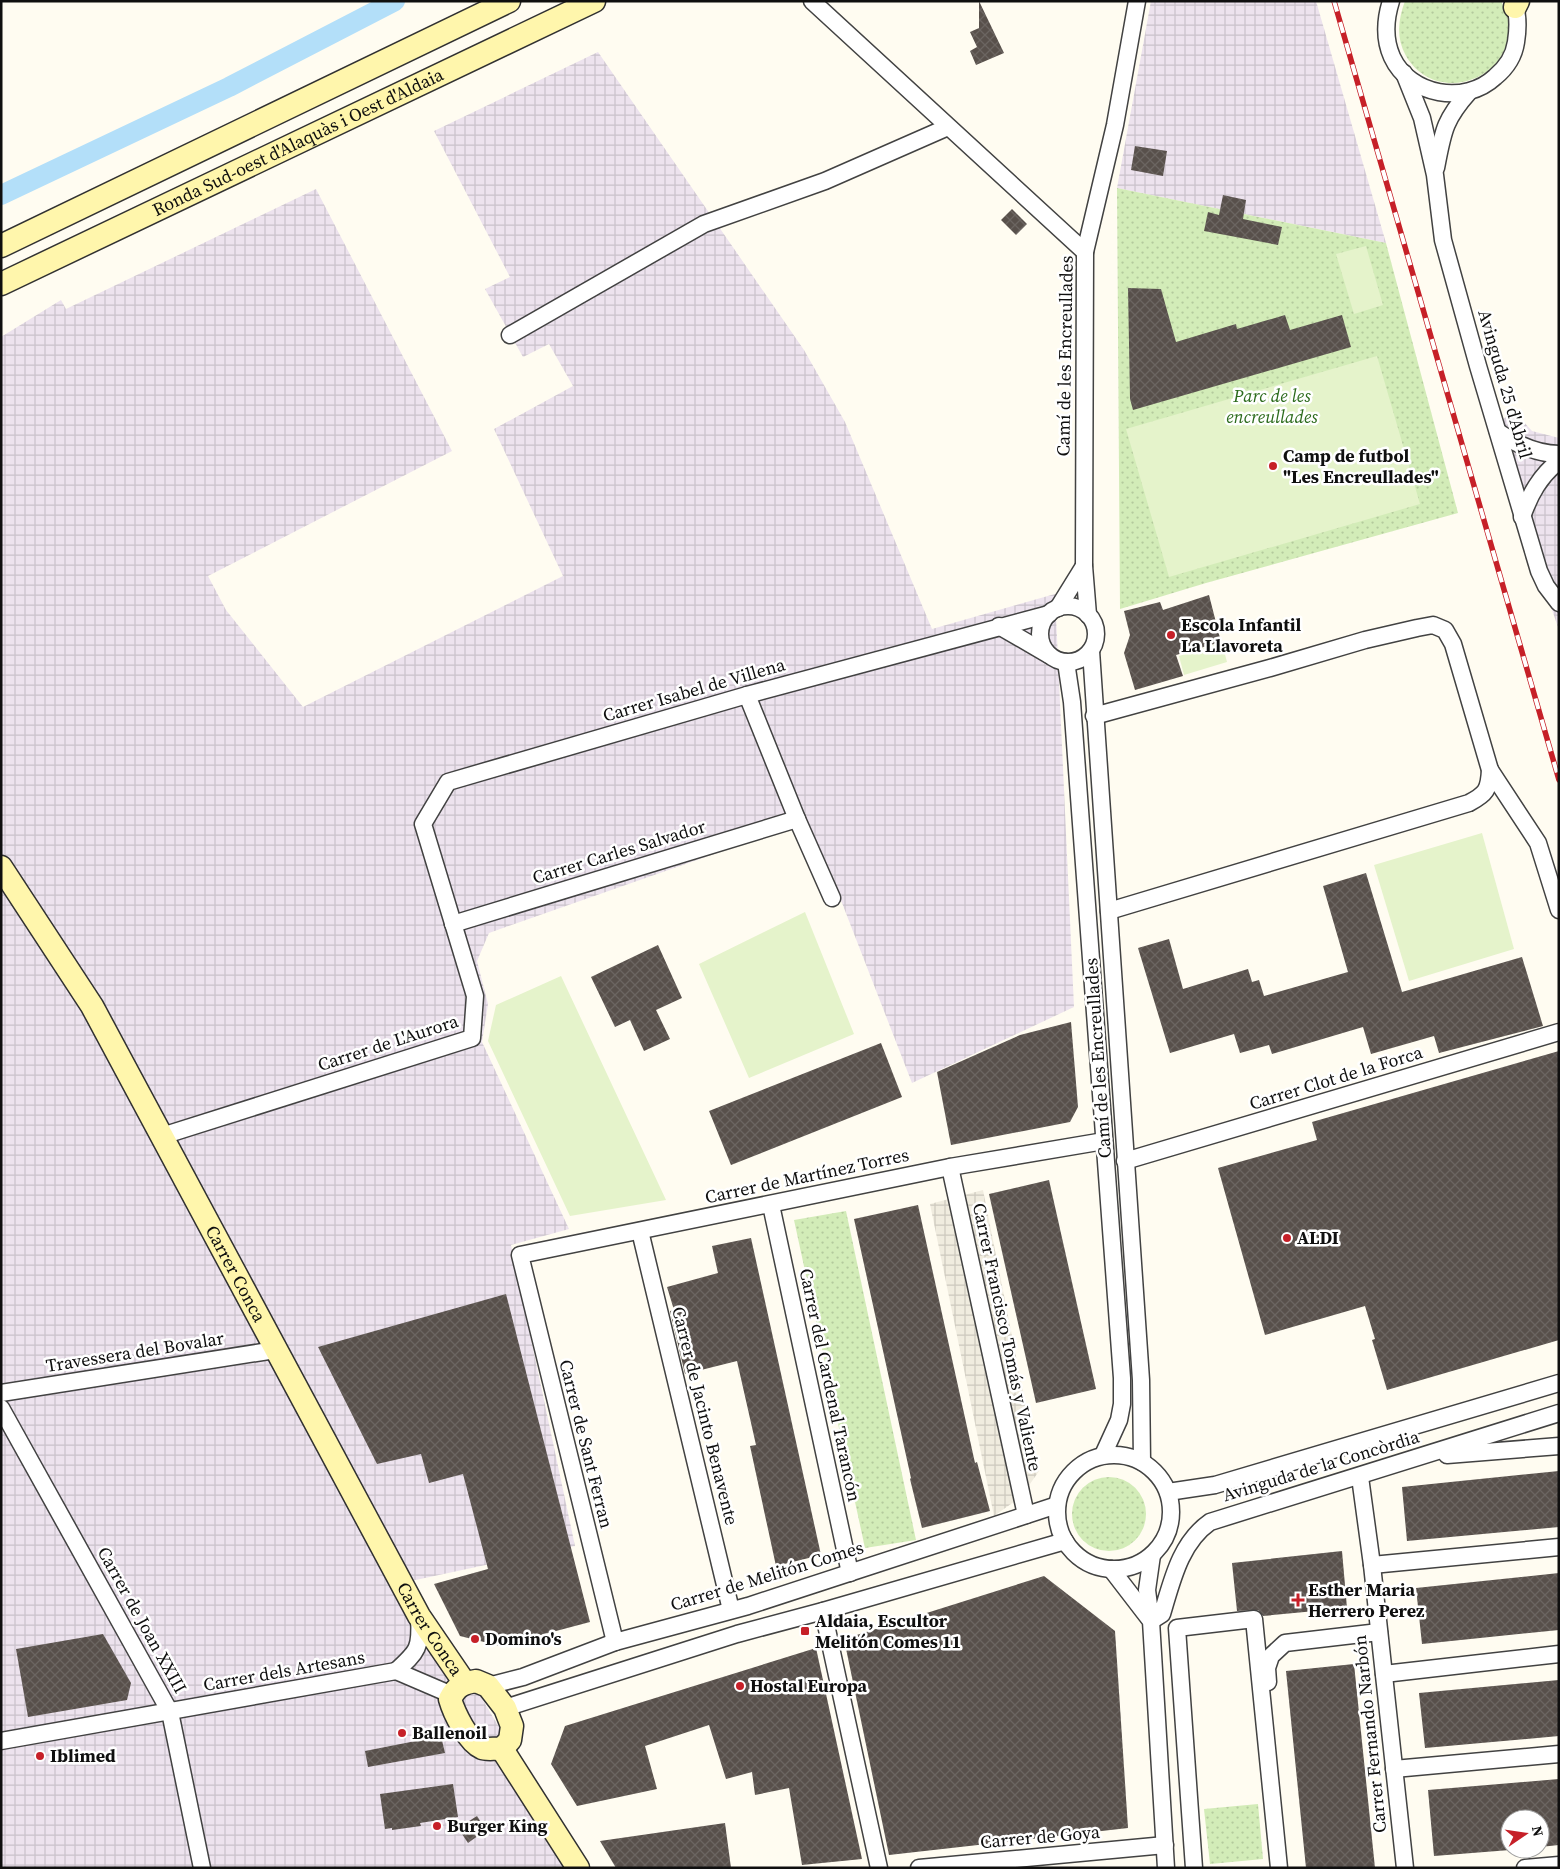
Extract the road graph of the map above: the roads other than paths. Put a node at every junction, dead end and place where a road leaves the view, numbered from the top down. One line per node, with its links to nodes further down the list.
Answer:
1 (509, 1): 13 (street, Ronda Sud-oest d'Alaquàs i Oest d'Aldaia)
2 (594, 1): 15 (street, Ronda Sud-oest d'Alaquàs i Oest d'Aldaia)
3 (812, 1): 11 (street)
4 (1137, 1): 14 (street, Camí de les Encreullades)
5 (1382, 1): 8 (street)
6 (1391, 1): 8 (street)
7 (1515, 3): 10 (street)
8 (1386, 22): 9 (street)
9 (1404, 73): 10 (street); 12 (street, Avinguda 25 d'Abril)
10 (1469, 92): 12 (street, Avinguda 25 d'Abril)
11 (948, 126): 14 (street); 16 (street)
12 (1435, 175): 17 (street, Avinguda 25 d'Abril)
13 (1, 246)
14 (1085, 252): 21 (street, Camí de les Encreullades)
15 (1, 284)
16 (510, 335)
17 (1498, 432): 18 (street); 20 (street, Avinguda 25 d'Abril)
18 (1559, 454)
19 (1559, 461): 20 (street)
20 (1522, 516): 22 (street, Avinguda 25 d'Abril)
21 (1084, 566): 23 (street); 24 (street, Camí de les Encreullades)
22 (1558, 601)
23 (1054, 611): 24 (street); 25 (street, Carrer Isabel de Villena); 27 (street)
24 (1088, 615): 26 (street)
25 (999, 626): 27 (street); 29 (street, Carrer Isabel de Villena)
26 (1090, 651): 28 (street); 30 (street, Camí de les Encreullades)
27 (1050, 655): 28 (street)
28 (1066, 662): 41 (street, Camí de les Encreullades)
29 (747, 696): 32 (street); 33 (street, Carrer Isabel de Villena)
30 (1094, 716): 31 (street); 37 (street, Camí de les Encreullades)
31 (1490, 770): 36 (street); 37 (street)
32 (797, 819): 35 (street); 38 (street, Carrer Carles Salvador)
33 (423, 824): 38 (street, Carrer de L'Aurora)
34 (1, 867): 40 (street, Carrer Conca)
35 (832, 898)
36 (1559, 910)
37 (1109, 911): 42 (street, Camí de les Encreullades)
38 (453, 924): 40 (street, Carrer de L'Aurora)
39 (1559, 1032): 42 (street, Carrer Clot de la Forca)
40 (162, 1136): 47 (street, Carrer Conca)
41 (1104, 1141): 43 (street, Carrer de Martínez Torres); 53 (street, Camí de les Encreullades)
42 (1125, 1161): 55 (street, Camí de les Encreullades)
43 (950, 1167): 44 (street, Carrer de Martínez Torres); 59 (street, Carrer Francisco Tomás y Valiente)
44 (771, 1205): 45 (street, Carrer de Martínez Torres); 65 (street, Carrer del Cardenal Tarancón)
45 (640, 1231): 46 (street, Carrer de Martínez Torres); 66 (street, Carrer de Jacinto Benavente)
46 (520, 1255): 71 (street, Carrer de Sant Ferran)
47 (275, 1350): 49 (street, Travessera del Bovalar); 68 (street, Carrer Conca)
48 (1559, 1383): 57 (street, Avinguda de la Concòrdia)
49 (1, 1393)
50 (1, 1408): 78 (street, Carrer de Joan XXIII)
51 (1559, 1413): 54 (street, Avinguda de la Concòrdia)
52 (1559, 1446): 54 (street)
53 (1103, 1455): 55 (street); 58 (street)
54 (1418, 1457): 56 (street, Avinguda de la Concòrdia)
55 (1142, 1462): 57 (street)
56 (1360, 1477): 63 (street, Carrer Fernando Narbón); 69 (street, Avinguda de la Concòrdia)
57 (1168, 1492): 62 (street)
58 (1057, 1505): 59 (street, Carrer de Melitón Comes); 60 (street)
59 (1026, 1515): 65 (street, Carrer de Melitón Comes)
60 (1065, 1541): 64 (street); 67 (street)
61 (1559, 1547): 63 (street)
62 (1152, 1555): 64 (street); 69 (street)
63 (1372, 1566): 70 (street, Carrer Fernando Narbón)
64 (1111, 1569): 69 (street)
65 (850, 1572): 66 (street, Carrer de Melitón Comes)
66 (731, 1610): 71 (street, Carrer de Melitón Comes)
67 (824, 1611): 77 (street); 87 (street)
68 (419, 1616): 73 (street); 76 (street, Carrer Conca)
69 (1151, 1621): 83 (street)
70 (1380, 1632): 74 (street, Carrer Fernando Narbón); 92 (street)
71 (614, 1642): 75 (street, Carrer de Melitón Comes)
72 (1559, 1654): 74 (street)
73 (396, 1671): 76 (street); 78 (street, Carrer dels Artesans)
74 (1384, 1674): 82 (street, Carrer Fernando Narbón)
75 (488, 1686): 76 (street); 77 (street)
76 (458, 1689): 80 (street)
77 (505, 1708): 80 (street)
78 (170, 1712): 79 (street, Carrer dels Artesans); 85 (street, Carrer de Joan XXIII)
79 (1, 1741)
80 (502, 1748): 86 (street)
81 (1559, 1754): 82 (street)
82 (1394, 1769): 93 (street, Carrer Fernando Narbón)
83 (1165, 1845): 88 (street, Carrer de Goya); 89 (street)
84 (1559, 1865): 94 (street)
85 (202, 1868)
86 (578, 1868)
87 (879, 1868)
88 (919, 1868)
89 (1166, 1868)
90 (1194, 1868): 91 (street)
91 (1279, 1868)
92 (1286, 1868)
93 (1405, 1868)
94 (1525, 1868)

